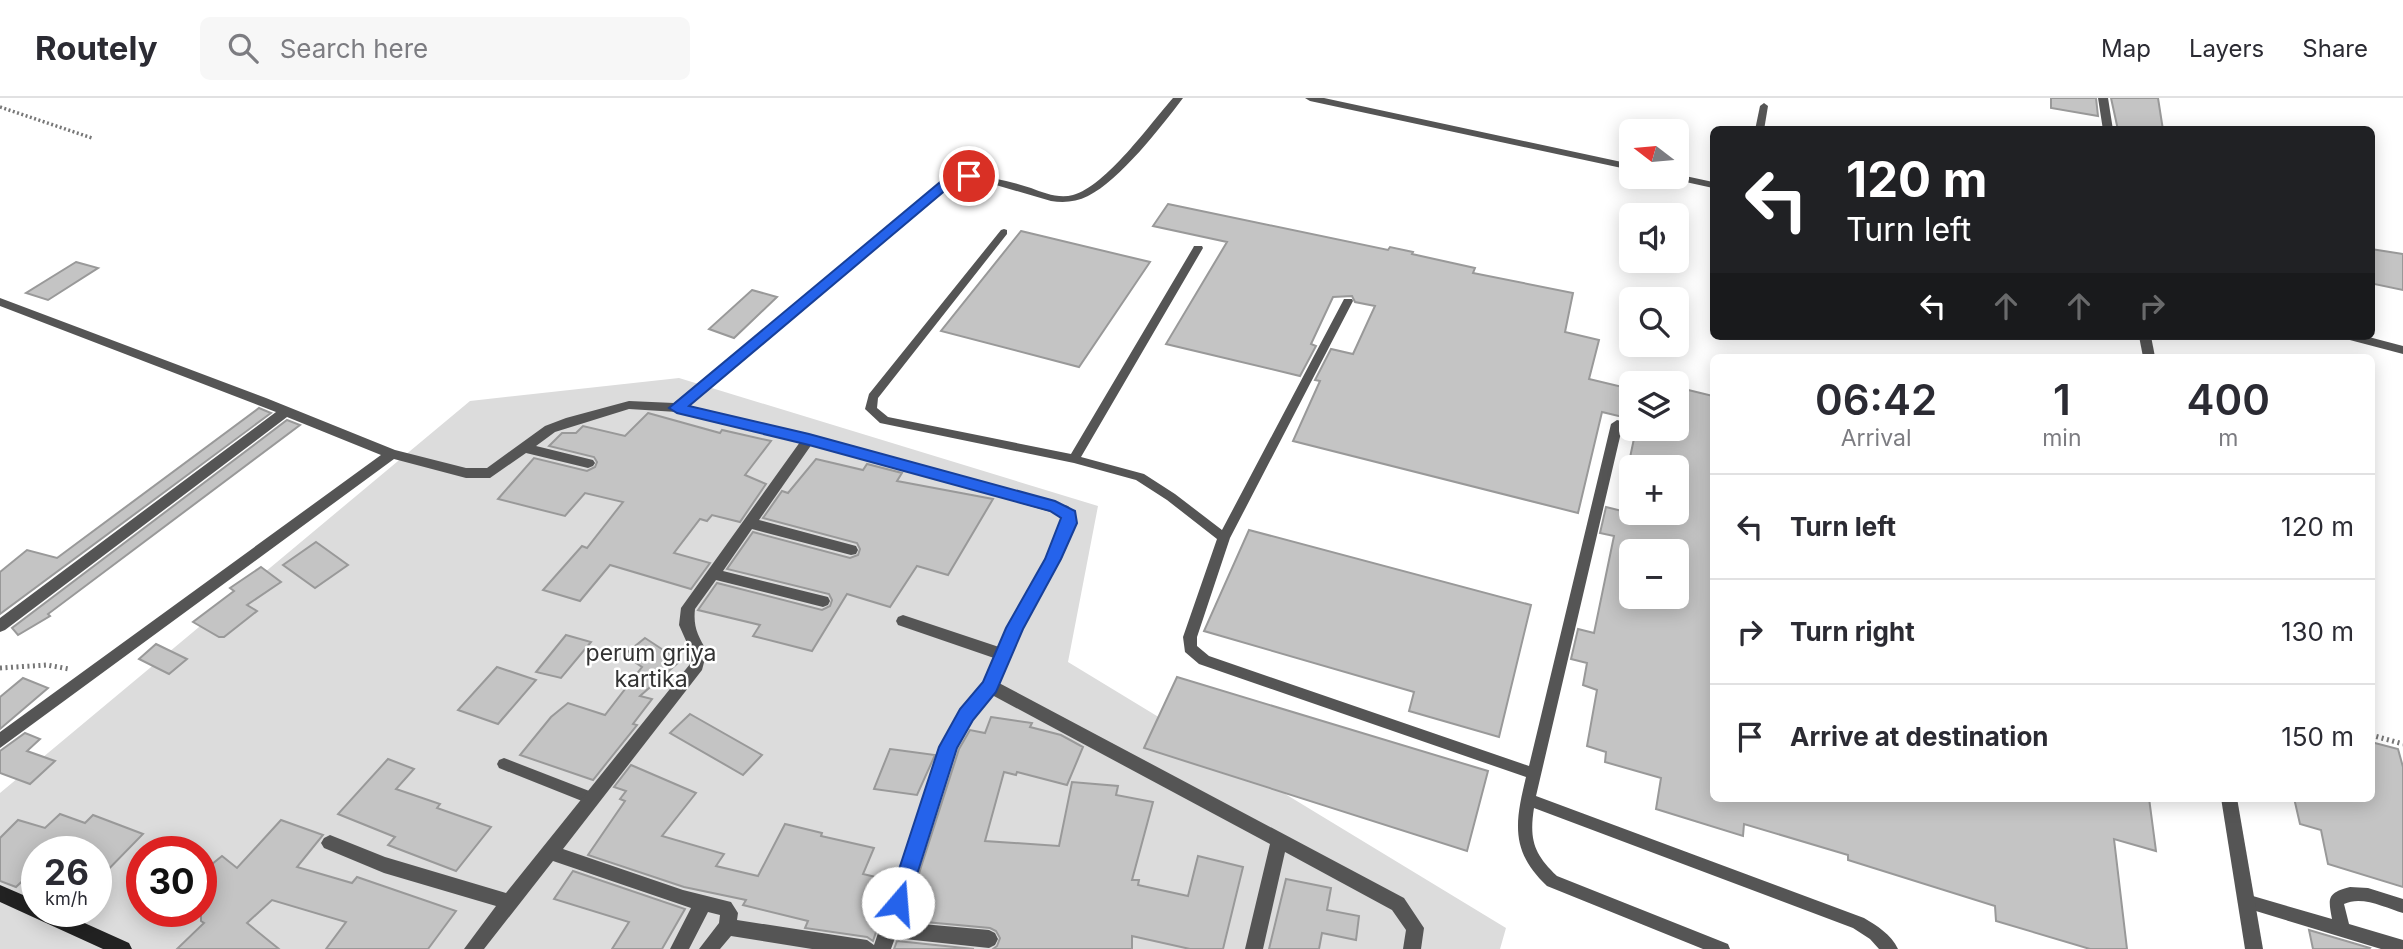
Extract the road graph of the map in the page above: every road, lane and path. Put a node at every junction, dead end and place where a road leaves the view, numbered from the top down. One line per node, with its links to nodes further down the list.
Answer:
1 (1178, 98): 18 (street)
2 (1310, 98): 9 (street)
3 (2103, 98): 7 (street)
4 (1764, 106): 6 (lane)
5 (0, 107): 8 (path)
6 (1760, 126)
7 (2107, 126)
8 (92, 138)
9 (1619, 164)
10 (1689, 180): 11 (street)
11 (1710, 184)
12 (1004, 232): 24 (lane)
13 (1198, 248): 24 (lane)
14 (0, 302): 19 (street)
15 (1348, 302): 27 (lane)
16 (2364, 340): 17 (street)
17 (2403, 351)
18 (677, 408): 21 (street); 22 (street)
19 (286, 411): 23 (street); 32 (street)
20 (1617, 424): 41 (lane)
21 (809, 439): 26 (street); 33 (street)
22 (524, 448): 23 (street); 25 (street)
23 (392, 454): 35 (street)
24 (1074, 459): 27 (lane)
25 (588, 463)
26 (751, 523): 28 (street); 29 (street)
27 (1224, 538): 41 (lane)
28 (850, 550)
29 (713, 574): 30 (street); 42 (street)
30 (823, 601)
31 (902, 621): 33 (street)
32 (0, 626)
33 (1004, 655): 36 (street)
34 (0, 668): 35 (path)
35 (94, 673): 38 (street)
36 (990, 686): 45 (street); 56 (street)
37 (2375, 736): 39 (path)
38 (0, 741)
39 (2403, 744)
40 (504, 764): 42 (lane)
41 (1534, 774): 43 (lane)
42 (592, 799): 47 (street)
43 (1529, 800): 68 (lane); 69 (lane)
44 (2230, 802): 49 (street)
45 (1279, 842): 66 (street); 67 (street)
46 (330, 843): 50 (street)
47 (549, 852): 50 (street); 52 (street)
48 (0, 893): 51 (main road)
49 (2246, 901): 57 (lane); 70 (street)
50 (509, 902): 61 (street)
51 (21, 903)
52 (703, 903): 55 (street); 62 (street)
53 (2403, 906): 57 (lane)
54 (74, 927): 60 (main road)
55 (727, 927): 63 (street); 64 (street)
56 (889, 929): 58 (street); 65 (street)
57 (2342, 929): 59 (lane)
58 (989, 939)
59 (2403, 948)
60 (123, 949)
61 (473, 949)
62 (679, 949)
63 (708, 949)
64 (867, 949)
65 (882, 949)
66 (1254, 949)
67 (1412, 949)
68 (1722, 949)
69 (1890, 949)
70 (2254, 949)

